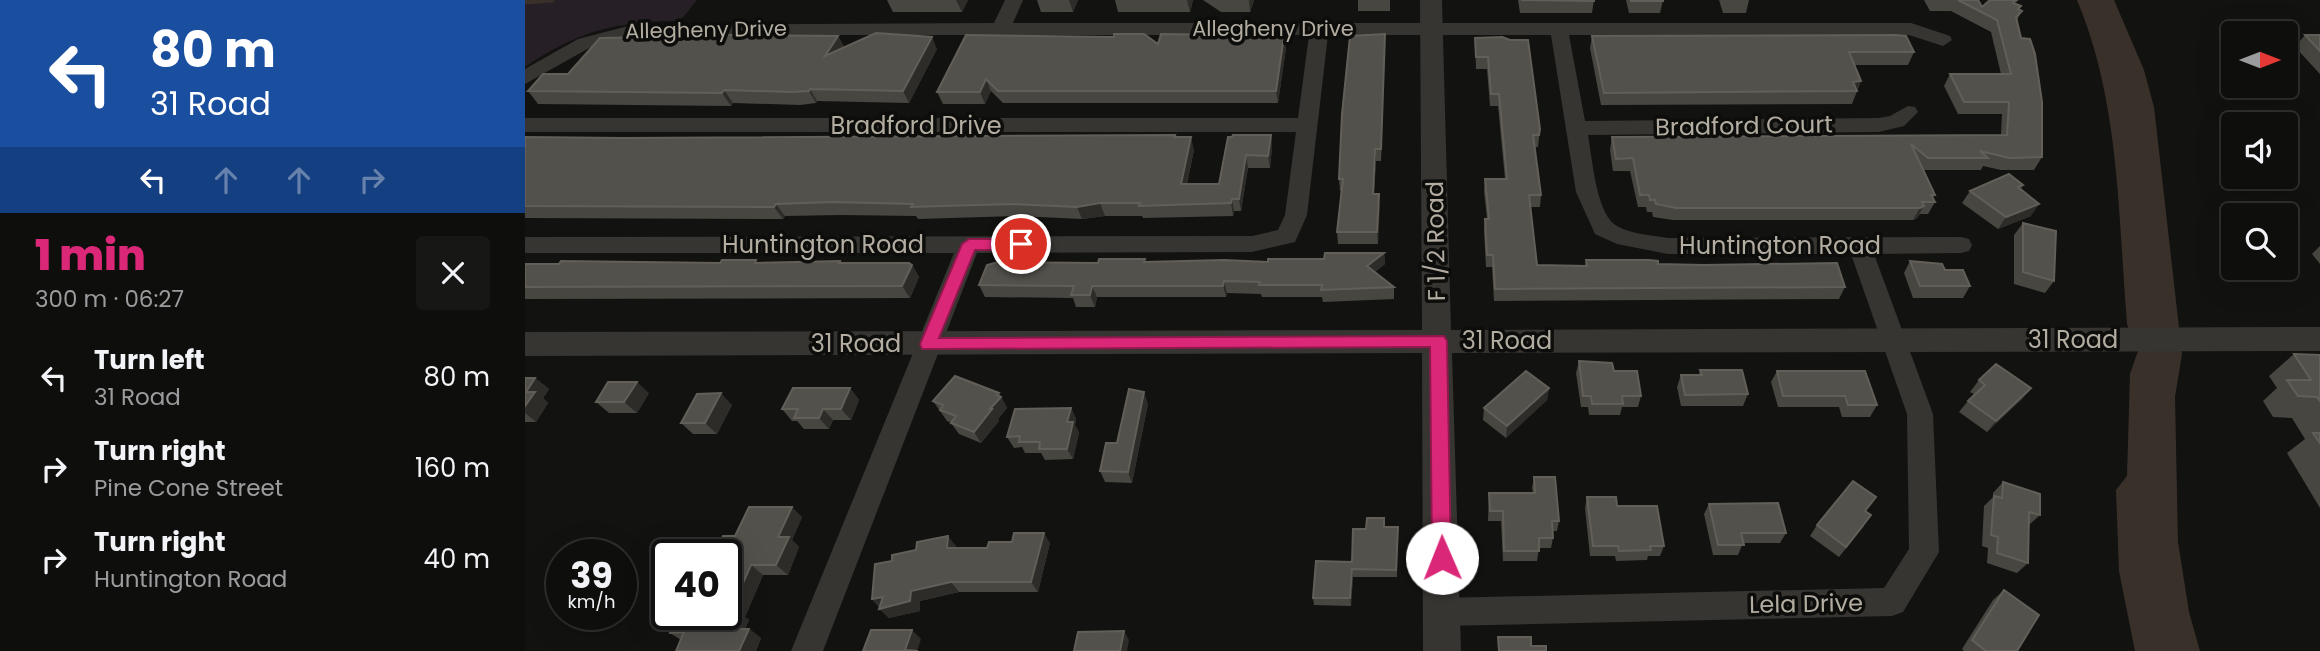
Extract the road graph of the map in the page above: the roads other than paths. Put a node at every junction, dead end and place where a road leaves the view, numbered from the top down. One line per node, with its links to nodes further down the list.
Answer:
1 (1014, 0): 4 (street)
2 (1431, 15): 3 (street, Allegheny Drive); 5 (street, Allegheny Drive); 18 (street, F 1/2 Road)
3 (1559, 28): 6 (street, Allegheny Drive); 11 (street)
4 (1001, 29): 5 (street, Allegheny Drive); 7 (street, Allegheny Drive)
5 (1318, 29): 10 (street)
6 (1943, 40)
7 (525, 78)
8 (1908, 113): 11 (street, Bradford Court)
9 (525, 125): 10 (street, Bradford Drive)
10 (1307, 125): 12 (street, Huntington Road)
11 (1576, 128): 15 (street, Huntington Road)
12 (969, 244): 13 (street, Huntington Road); 20 (street)
13 (525, 245)
14 (1961, 245): 15 (street, Huntington Road)
15 (1860, 246): 17 (street)
16 (2320, 339): 17 (street, 31 Road)
17 (1892, 340): 18 (street, 31 Road); 21 (street, Lela Drive)
18 (1439, 341): 20 (street, 31 Road); 21 (street, F 1/2 Road)
19 (525, 344): 20 (street, 31 Road)
20 (928, 344): 22 (street)
21 (1442, 612): 23 (street, F 1/2 Road)
22 (807, 651)
23 (1443, 651)

